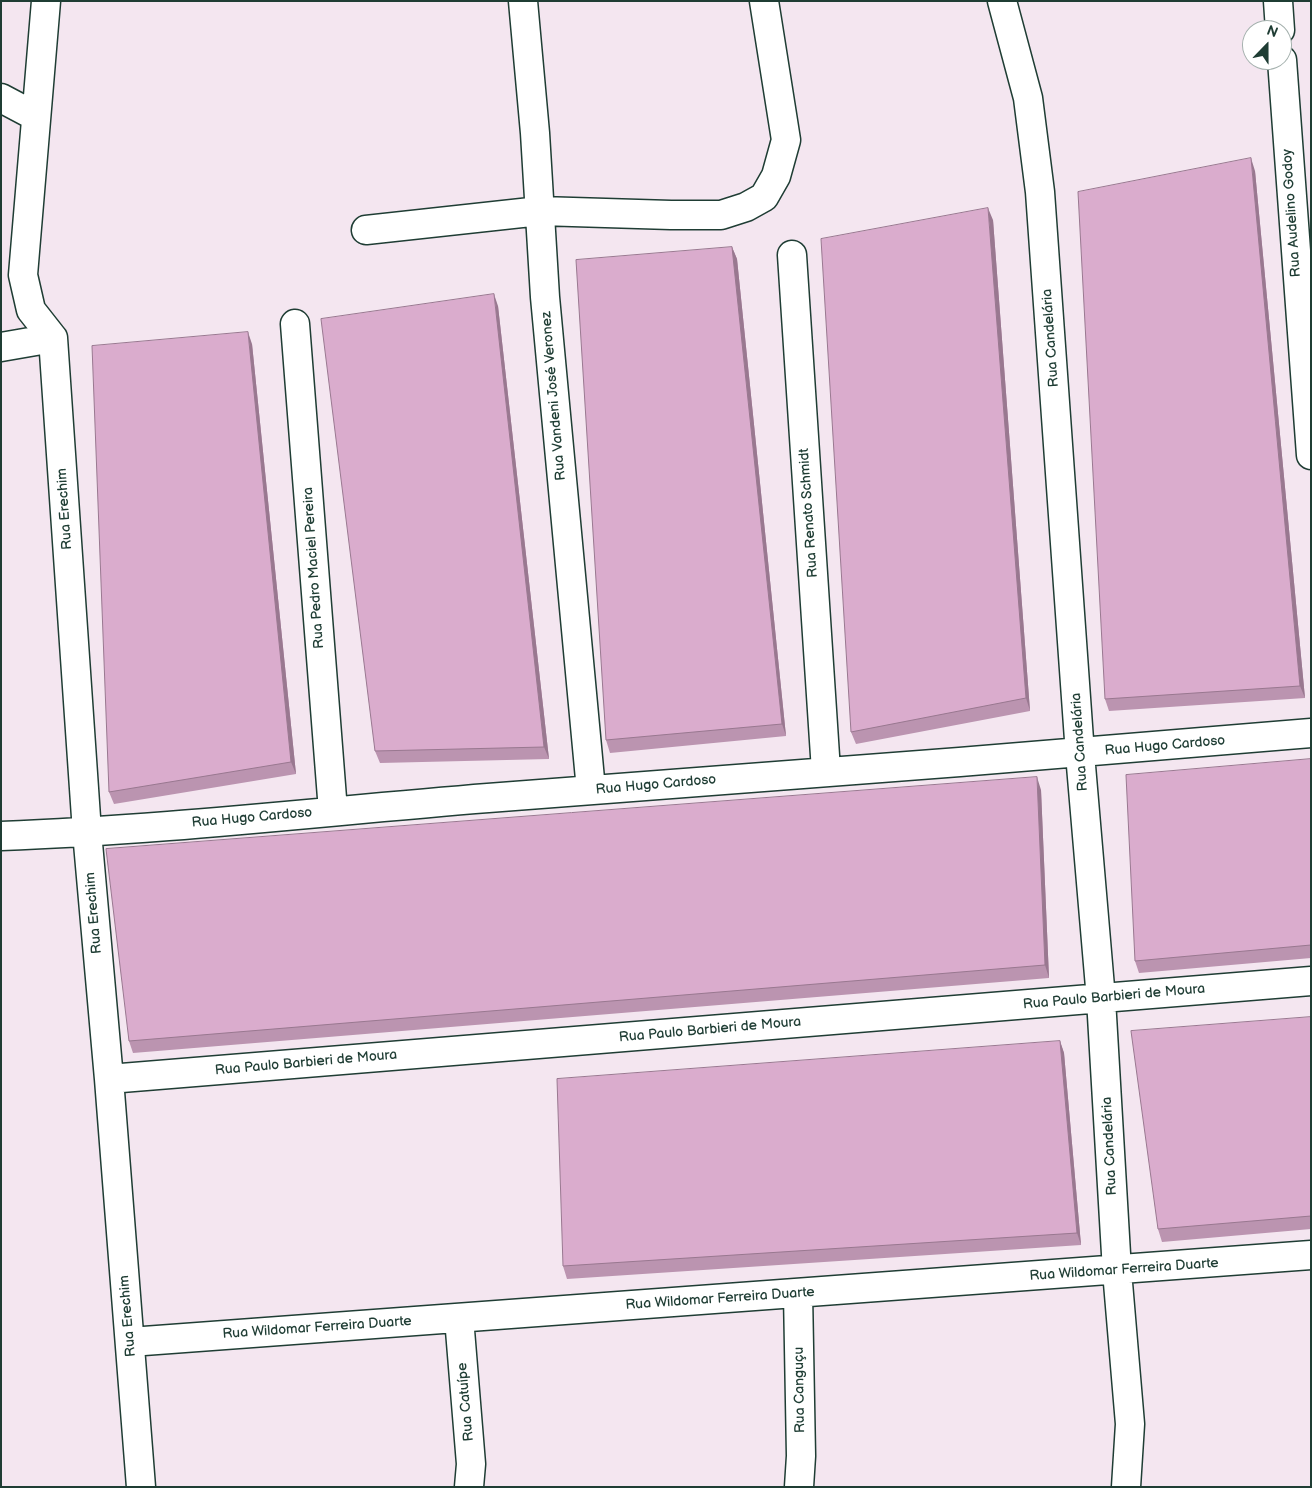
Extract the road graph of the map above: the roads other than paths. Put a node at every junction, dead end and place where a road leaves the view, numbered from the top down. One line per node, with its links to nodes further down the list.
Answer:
1 (46, 1): 9 (street)
2 (523, 1): 10 (street, Rua Vandeni José Veronez)
3 (764, 1): 10 (street)
4 (1002, 1): 19 (street, Rua Candelária)
5 (1278, 1): 6 (street)
6 (1279, 20)
7 (1283, 70): 13 (street, Rua Audelino Godoy)
8 (1, 98): 9 (street)
9 (36, 116): 15 (street)
10 (540, 211): 11 (street); 21 (street, Rua Vandeni José Veronez)
11 (366, 230)
12 (792, 255): 20 (street, Rua Renato Schmidt)
13 (1304, 268): 17 (street, Rua Audelino Godoy)
14 (295, 324): 22 (street, Rua Pedro Maciel Pereira)
15 (53, 338): 16 (street); 23 (street, Rua Erechim)
16 (1, 347)
17 (1311, 455)
18 (1311, 733): 19 (street, Rua Hugo Cardoso)
19 (1080, 754): 20 (street, Rua Hugo Cardoso); 26 (street, Rua Candelária)
20 (826, 771): 21 (street, Rua Hugo Cardoso)
21 (591, 790): 22 (street, Rua Hugo Cardoso)
22 (333, 811): 23 (street, Rua Hugo Cardoso)
23 (87, 832): 24 (street, Rua Hugo Cardoso); 27 (street, Rua Erechim)
24 (1, 836)
25 (1311, 981): 26 (street, Rua Paulo Barbieri de Moura)
26 (1101, 998): 27 (street, Rua Paulo Barbieri de Moura); 29 (street, Rua Candelária)
27 (109, 1080): 32 (street, Rua Erechim)
28 (1311, 1255): 29 (street, Rua Wildomar Ferreira Duarte)
29 (1117, 1271): 30 (street, Rua Wildomar Ferreira Duarte); 36 (street, Rua Candelária)
30 (798, 1293): 31 (street, Rua Wildomar Ferreira Duarte); 35 (street, Rua Canguçu)
31 (459, 1318): 32 (street, Rua Wildomar Ferreira Duarte); 34 (street, Rua Catuípe)
32 (130, 1342): 33 (street, Rua Erechim)
33 (141, 1487)
34 (469, 1487)
35 (799, 1487)
36 (1126, 1487)

